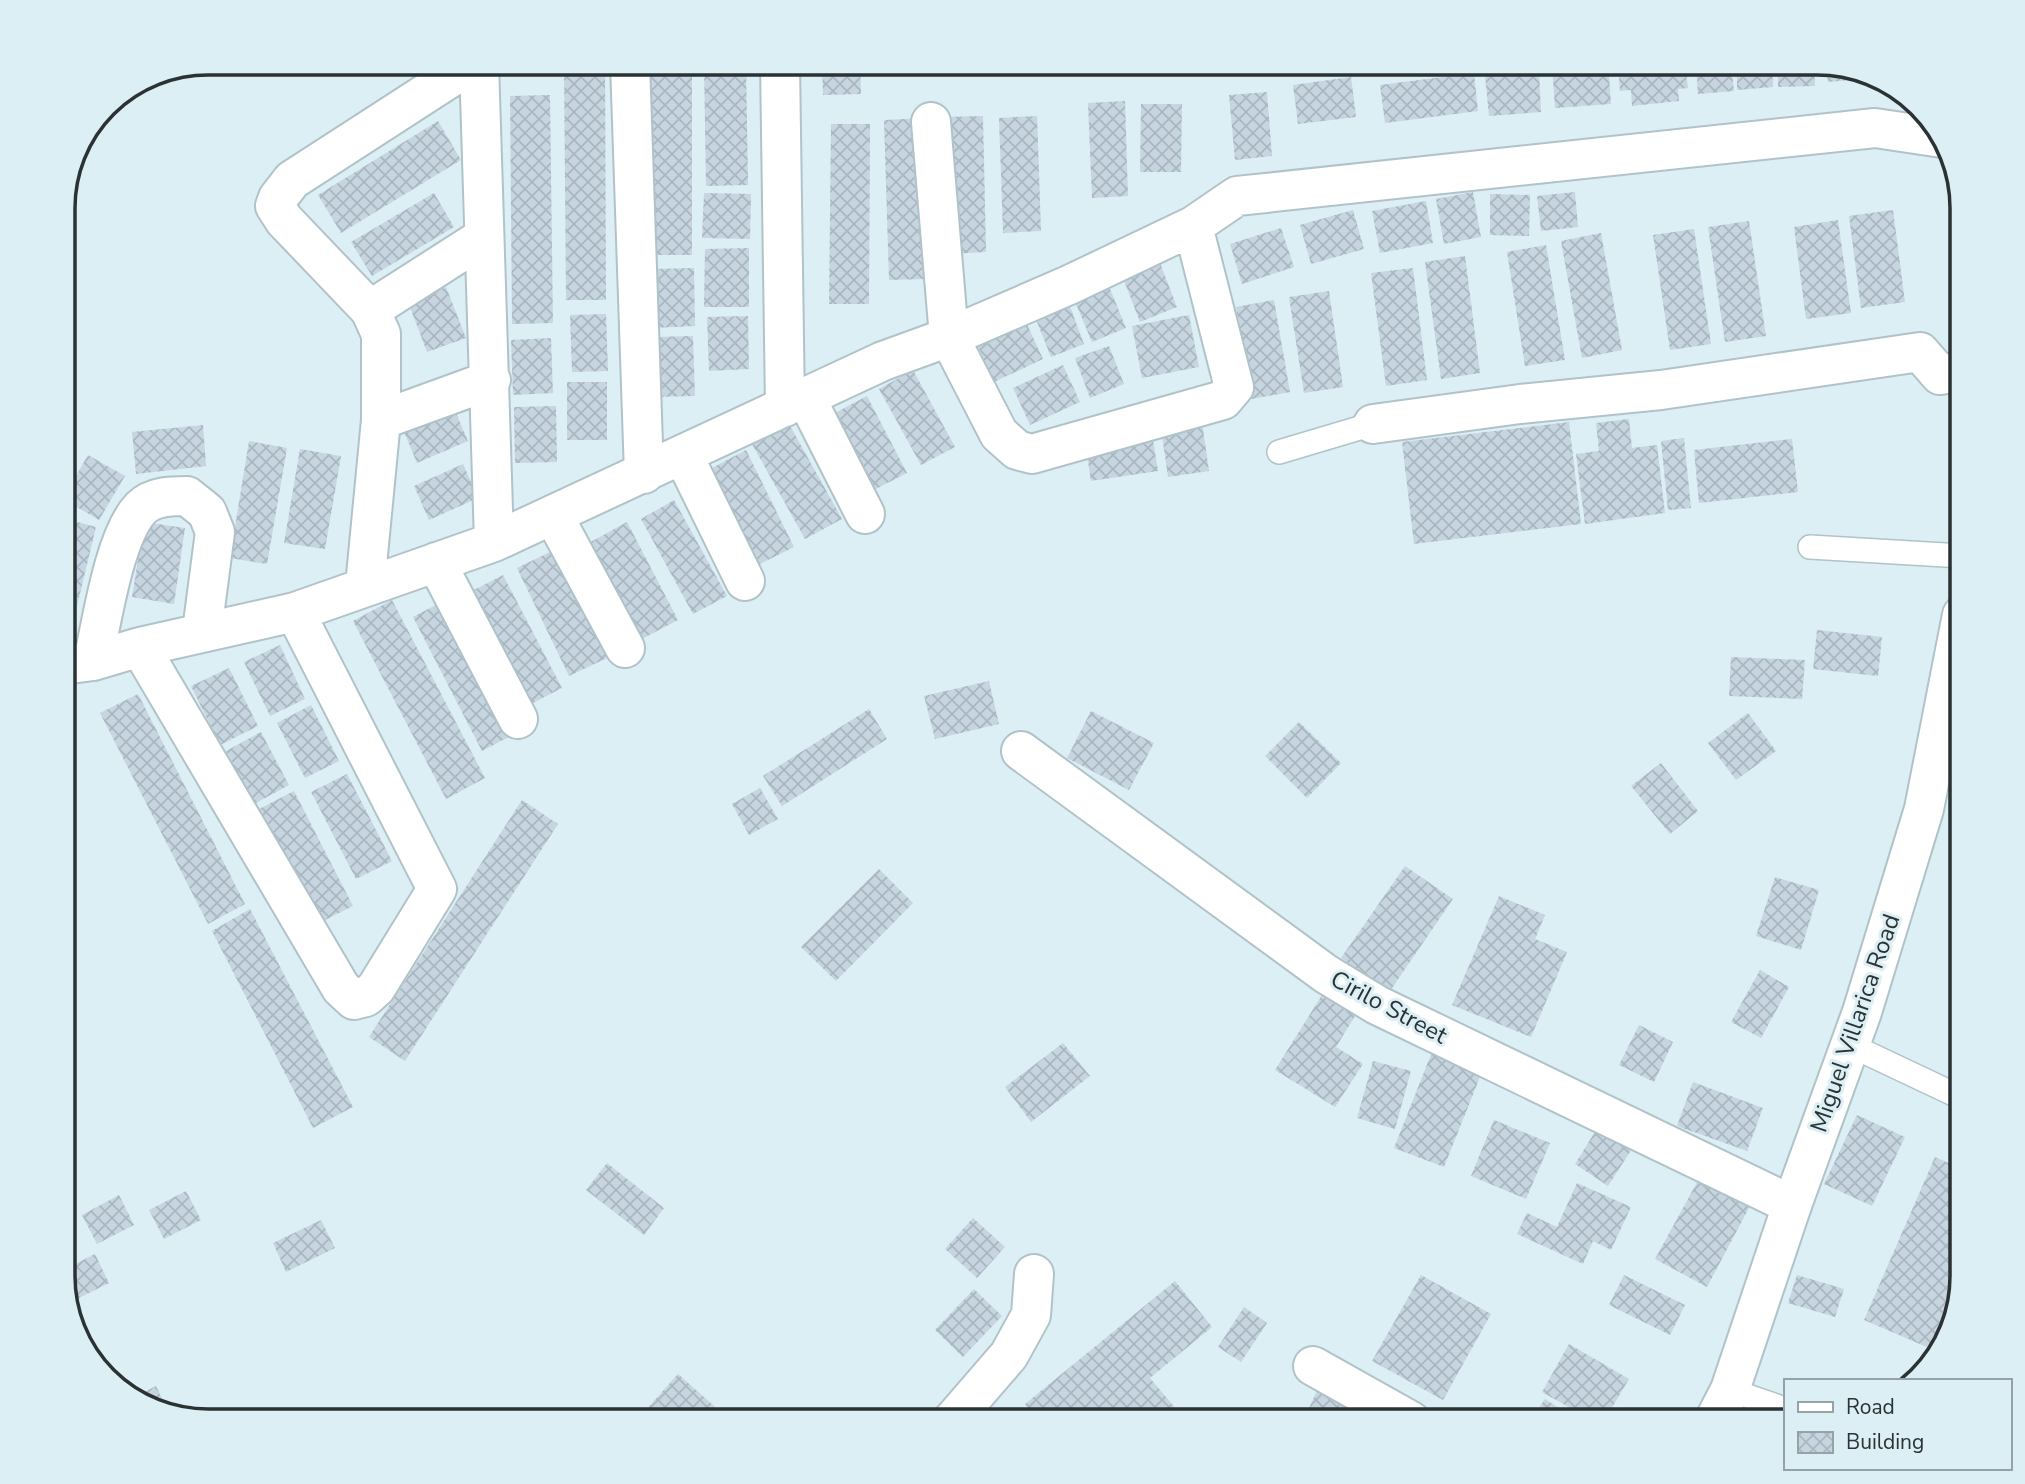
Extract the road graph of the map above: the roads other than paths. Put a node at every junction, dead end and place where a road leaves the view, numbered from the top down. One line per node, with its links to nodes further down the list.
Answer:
1 (454, 75): 11 (street)
2 (479, 75): 10 (street)
3 (630, 75): 20 (street)
4 (781, 75): 15 (street)
5 (1907, 111): 7 (street)
6 (931, 122): 12 (street)
7 (1875, 128): 8 (street); 9 (street)
8 (1928, 136)
9 (1193, 226): 12 (street); 12 (street)
10 (484, 237): 11 (street); 14 (street)
11 (370, 310): 16 (street)
12 (948, 337): 15 (street)
13 (1950, 374): 17 (street)
14 (491, 380): 16 (street); 23 (street)
15 (795, 402): 19 (street); 21 (street)
16 (382, 421): 28 (street)
17 (1373, 424): 18 (lane)
18 (1279, 453)
19 (683, 455): 20 (street); 27 (street)
20 (643, 474): 22 (street)
21 (865, 514)
22 (553, 515): 23 (street); 32 (street)
23 (494, 542): 26 (street)
24 (1810, 547): 25 (lane)
25 (1950, 554)
26 (436, 562): 28 (street); 35 (street)
27 (745, 581)
28 (365, 586): 29 (street)
29 (295, 612): 30 (street); 31 (street)
30 (202, 631): 31 (street); 33 (street)
31 (140, 647): 33 (street)
32 (625, 648)
33 (78, 663)
34 (1950, 677): 37 (street, Miguel Villarica Road)
35 (518, 719)
36 (1021, 751): 39 (street, Cirilo Street)
37 (1850, 1045): 38 (lane); 39 (street, Miguel Villarica Road)
38 (1950, 1092)
39 (1792, 1205): 42 (street, Miguel Villarica Road)
40 (1034, 1274): 43 (street)
41 (1313, 1366): 44 (street)
42 (1722, 1406): 45 (lane)
43 (962, 1409)
44 (1390, 1409)
45 (1784, 1409)

